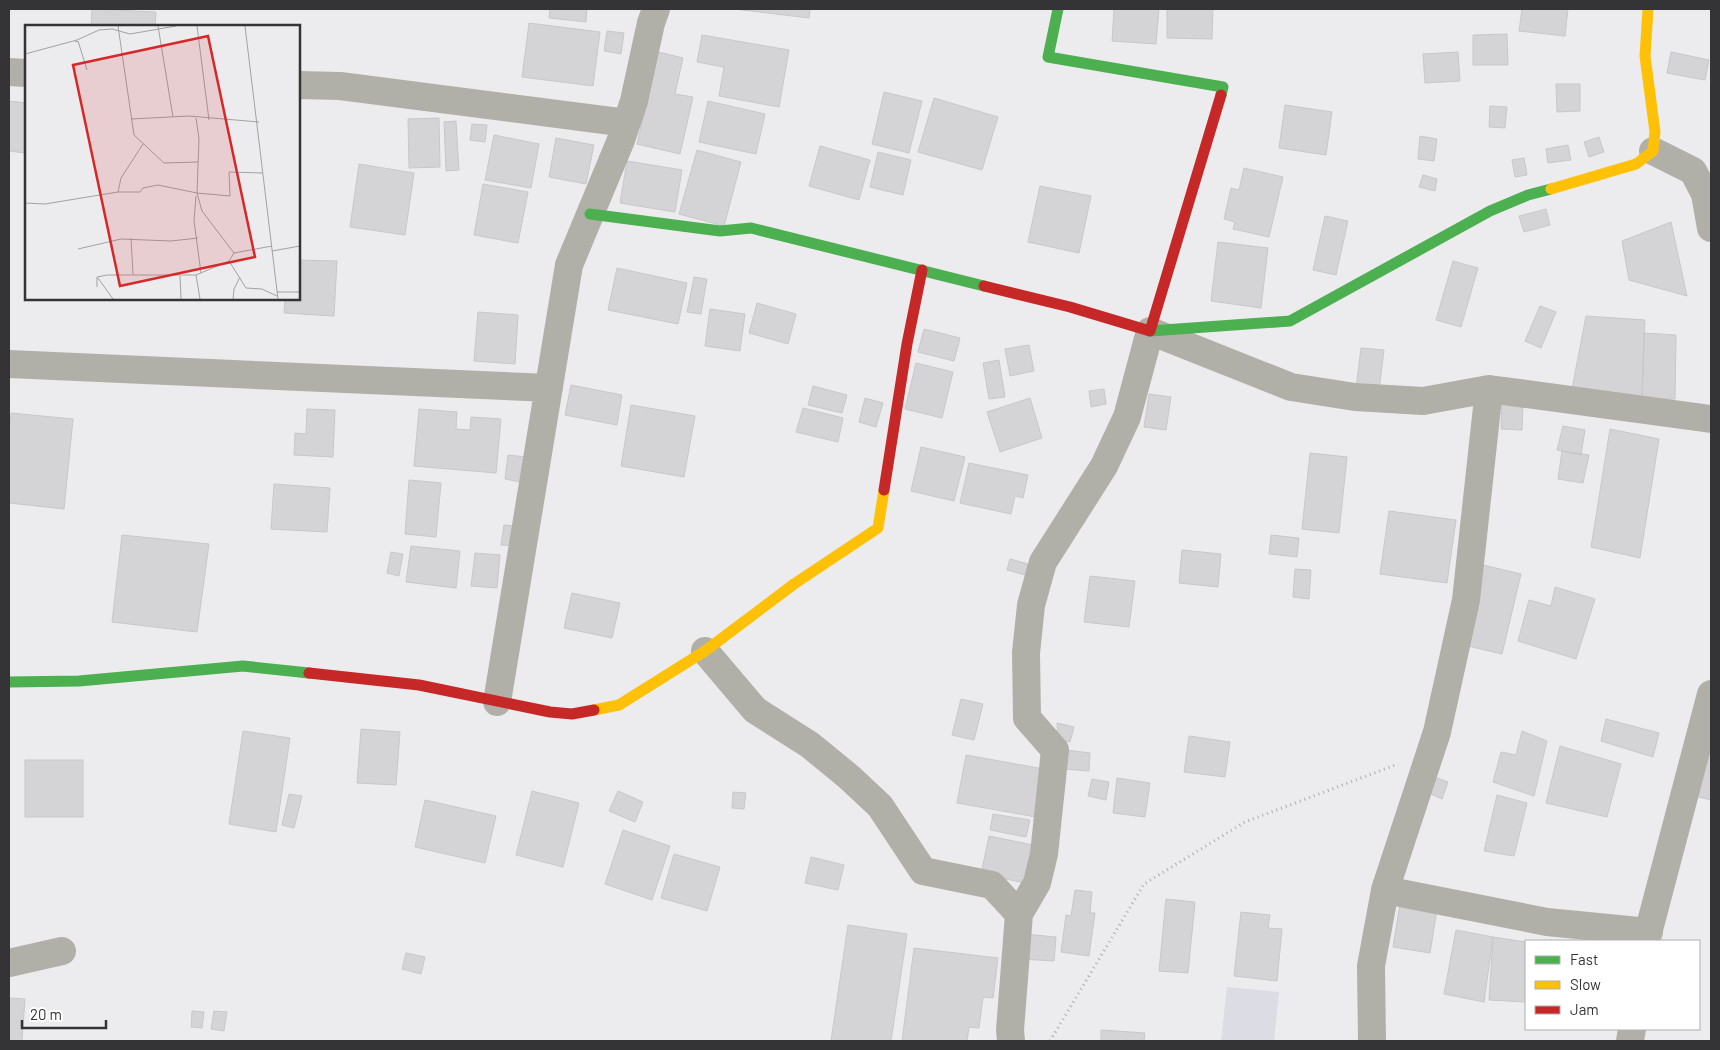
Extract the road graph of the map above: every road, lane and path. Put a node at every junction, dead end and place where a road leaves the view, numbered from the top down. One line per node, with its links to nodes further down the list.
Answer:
1 (656, 9): 7 (street)
2 (1058, 9): 13 (street)
3 (1648, 9): 8 (street)
4 (9, 72): 5 (street)
5 (25, 74)
6 (300, 84): 7 (street)
7 (627, 123): 10 (street)
8 (1653, 151): 9 (street); 13 (street)
9 (1708, 193): 11 (street)
10 (590, 214): 12 (street); 15 (street)
11 (1711, 228)
12 (922, 270): 13 (street); 18 (street)
13 (1150, 331): 16 (street); 24 (street)
14 (9, 364): 15 (street)
15 (549, 388): 21 (street)
16 (1489, 389): 17 (street); 22 (street)
17 (1711, 419)
18 (705, 651): 21 (street); 24 (street)
19 (9, 682): 21 (street)
20 (1711, 694): 25 (street)
21 (497, 702)
22 (1431, 751): 23 (street); 29 (path)
23 (1384, 890): 25 (street); 30 (street)
24 (1019, 914): 28 (street)
25 (1648, 937)
26 (62, 951): 27 (street)
27 (9, 963)
28 (1011, 1041)
29 (1050, 1041)
30 (1372, 1041)

